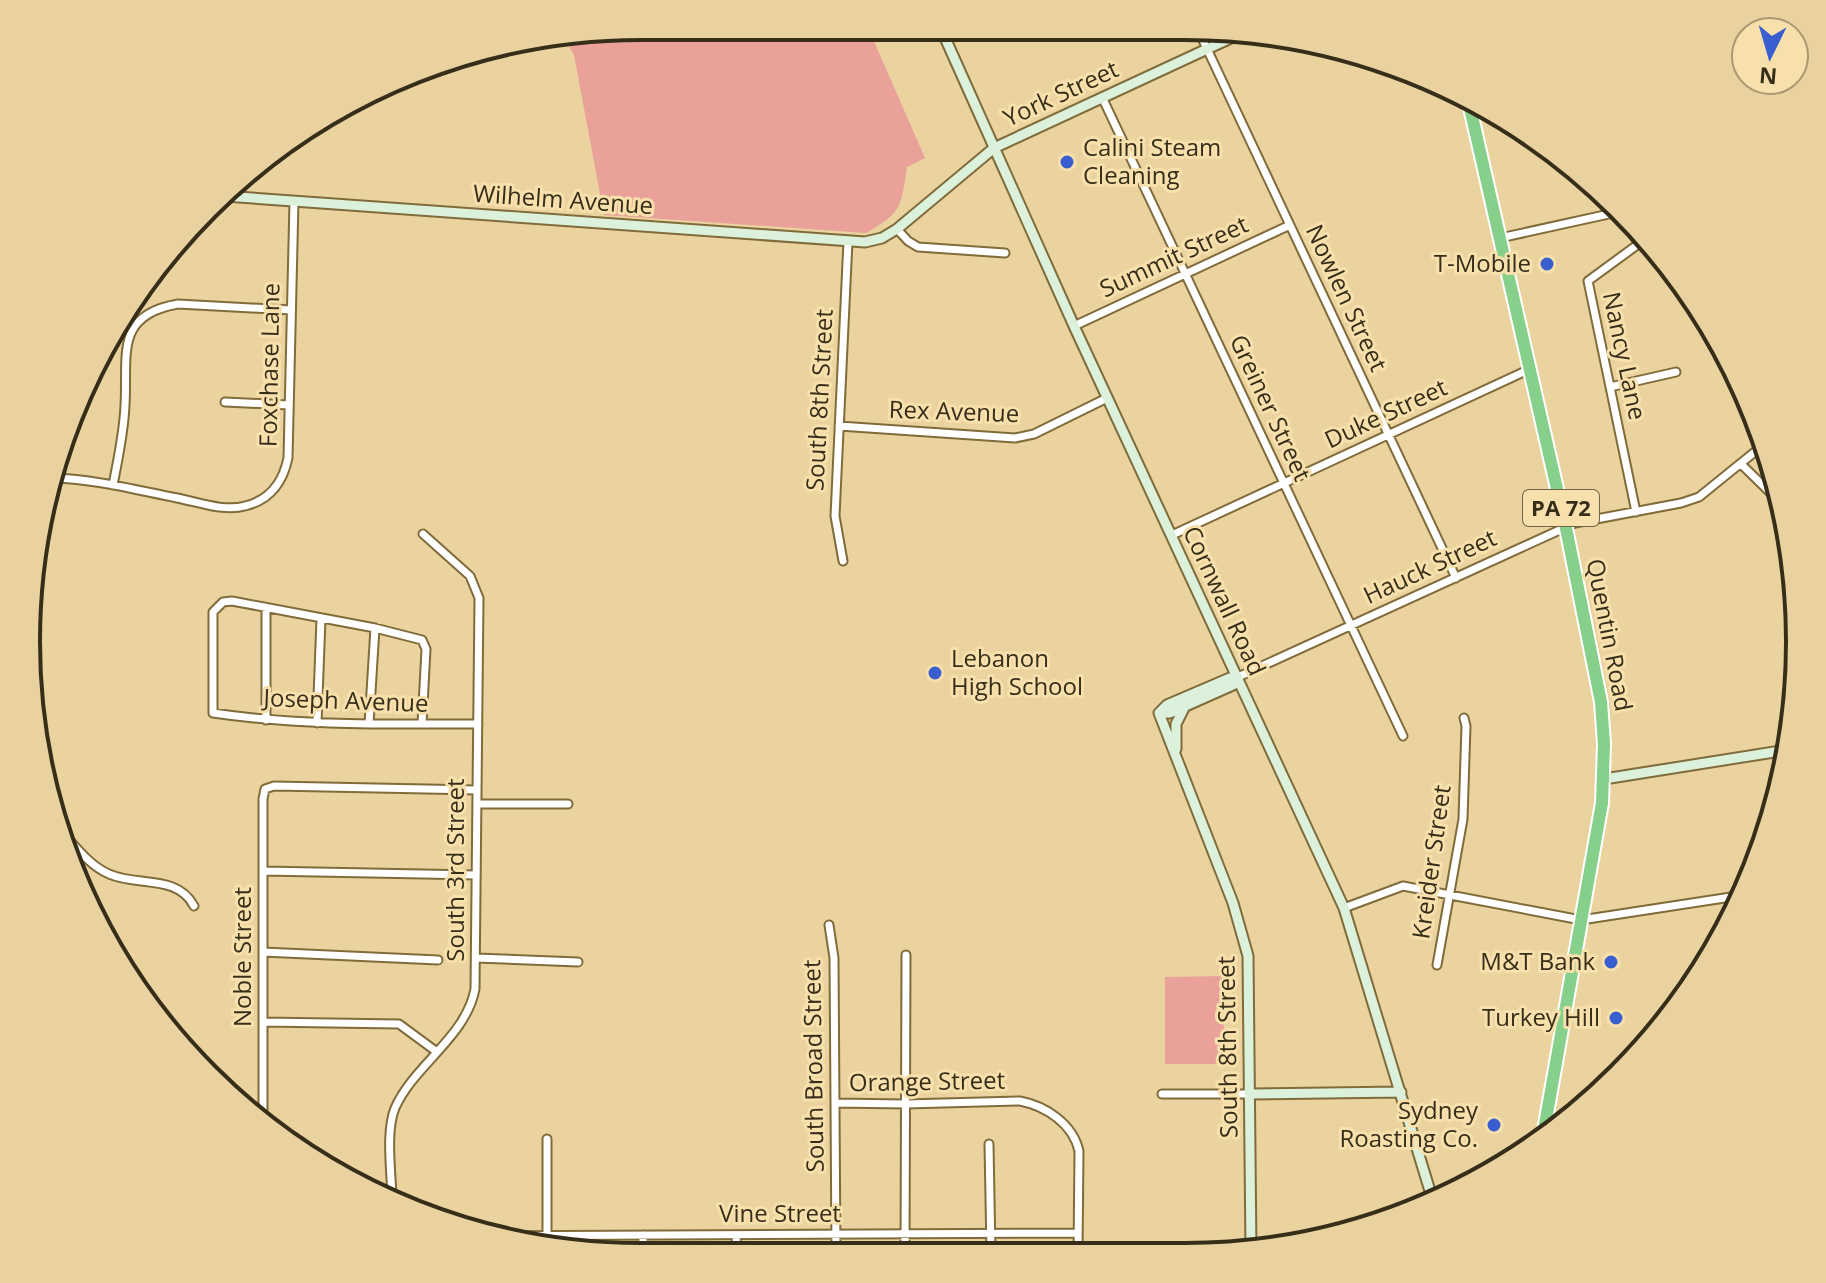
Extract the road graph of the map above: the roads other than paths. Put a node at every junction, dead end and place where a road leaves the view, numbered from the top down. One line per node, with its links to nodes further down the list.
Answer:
1 (946, 40): 7 (street, Cornwall Road)
2 (1203, 40): 4 (street, Nowlen Street)
3 (1224, 41): 4 (street, York Street)
4 (1207, 49): 5 (street, York Street); 11 (street, Nowlen Street)
5 (1102, 97): 7 (street, York Street); 17 (street, Greiner Street)
6 (1471, 113): 13 (highway, Quentin Road / PA 72)
7 (994, 148): 12 (street, Wilhelm Avenue); 19 (street, Cornwall Road)
8 (237, 197): 9 (street, Wilhelm Avenue)
9 (294, 201): 14 (street, Wilhelm Avenue); 18 (street, Foxchase Lane)
10 (1608, 214): 13 (street)
11 (1290, 225): 17 (street, Summit Street); 27 (street, Nowlen Street)
12 (897, 229): 14 (street, Wilhelm Avenue); 16 (street)
13 (1500, 238): 20 (highway, Quentin Road / PA 72)
14 (848, 241): 26 (street, South 8th Street)
15 (1637, 245): 22 (street, Nancy Lane)
16 (1005, 253)
17 (1185, 274): 19 (street, Summit Street); 31 (street, Greiner Street)
18 (291, 310): 25 (street, Foxchase Lane); 32 (street)
19 (1074, 326): 23 (street, Cornwall Road)
20 (1530, 369): 27 (street, Duke Street); 35 (highway, Quentin Road / PA 72)
21 (1676, 372): 22 (street)
22 (1610, 387): 34 (street, Nancy Lane)
23 (1107, 398): 26 (street, Rex Avenue); 37 (street, Cornwall Road)
24 (225, 402): 25 (street)
25 (289, 405): 32 (street, Foxchase Lane)
26 (839, 426): 38 (street, South 8th Street)
27 (1389, 435): 31 (street, Duke Street); 39 (street, Nowlen Street)
28 (1755, 453): 29 (street, Hauck Street)
29 (1742, 465): 33 (street); 34 (street, Hauck Street)
30 (62, 479): 32 (street, Foxchase Lane)
31 (1284, 483): 37 (street, Duke Street); 42 (street, Greiner Street)
32 (113, 485)
33 (1767, 489)
34 (1636, 512): 35 (street, Hauck Street)
35 (1566, 528): 39 (street, Hauck Street); 56 (highway, Quentin Road / PA 72)
36 (423, 534): 52 (street, South 3rd Street)
37 (1172, 535): 44 (street, Cornwall Road)
38 (843, 561)
39 (1456, 578): 42 (street, Hauck Street)
40 (266, 608): 41 (street); 48 (street); 48 (street, Joseph Avenue)
41 (321, 619): 43 (street); 49 (street)
42 (1351, 626): 44 (street, Hauck Street); 53 (street, Greiner Street)
43 (375, 628): 50 (street); 51 (street)
44 (1238, 677): 45 (street, Hauck Street); 46 (street, Hauck Street); 66 (street, Cornwall Road)
45 (1185, 706): 46 (street, Hauck Street); 55 (street)
46 (1159, 713): 55 (street, South 8th Street)
47 (1464, 718): 63 (street, Kreider Street)
48 (266, 720): 49 (street, Joseph Avenue)
49 (317, 723): 50 (street, Joseph Avenue)
50 (369, 724): 51 (street, Joseph Avenue)
51 (422, 724): 52 (street, Joseph Avenue)
52 (478, 724): 57 (street, South 3rd Street)
53 (1403, 736)
54 (1775, 752): 56 (street)
55 (1177, 760): 79 (street, South 8th Street)
56 (1604, 779): 67 (highway, Quentin Road / PA 72)
57 (477, 790): 58 (street, South 3rd Street); 61 (street, Noble Street)
58 (477, 804): 59 (street); 62 (street, South 3rd Street)
59 (568, 804)
60 (76, 845): 65 (street)
61 (263, 871): 62 (street); 69 (street, Noble Street)
62 (476, 875): 71 (street, South 3rd Street)
63 (1449, 895): 66 (street); 67 (street); 74 (street, Kreider Street)
64 (1729, 897): 67 (street)
65 (194, 906)
66 (1344, 908): 77 (street, Cornwall Road)
67 (1581, 920): 83 (highway, Quentin Road / PA 72)
68 (829, 925): 80 (street, South Broad Street)
69 (263, 952): 72 (street); 75 (street, Noble Street)
70 (906, 955): 81 (street)
71 (476, 958): 73 (street); 76 (street, South 3rd Street)
72 (438, 960)
73 (578, 962)
74 (1437, 965)
75 (263, 1022): 76 (street); 82 (street, Noble Street)
76 (437, 1052): 86 (street, South 3rd Street)
77 (1401, 1092): 79 (street); 87 (street, Cornwall Road)
78 (1162, 1094): 79 (street)
79 (1251, 1094): 96 (street, South 8th Street)
80 (835, 1103): 81 (street, Orange Street); 90 (street, South Broad Street)
81 (906, 1104): 89 (street, Orange Street); 91 (street)
82 (263, 1109)
83 (1545, 1123)
84 (547, 1139): 94 (street)
85 (989, 1144): 88 (street)
86 (392, 1189)
87 (1430, 1190)
88 (991, 1233): 89 (street, Vine Street); 91 (street, Vine Street); 101 (street)
89 (1077, 1233): 102 (street)
90 (836, 1234): 91 (street, Vine Street); 93 (street, Vine Street); 99 (street, South Broad Street)
91 (905, 1234): 100 (street)
92 (643, 1235): 93 (street, Vine Street); 95 (street, Vine Street); 97 (street)
93 (736, 1235): 98 (street)
94 (547, 1236)
95 (552, 1236)
96 (1251, 1239)
97 (643, 1243)
98 (736, 1243)
99 (836, 1243)
100 (905, 1243)
101 (991, 1243)
102 (1078, 1243)

